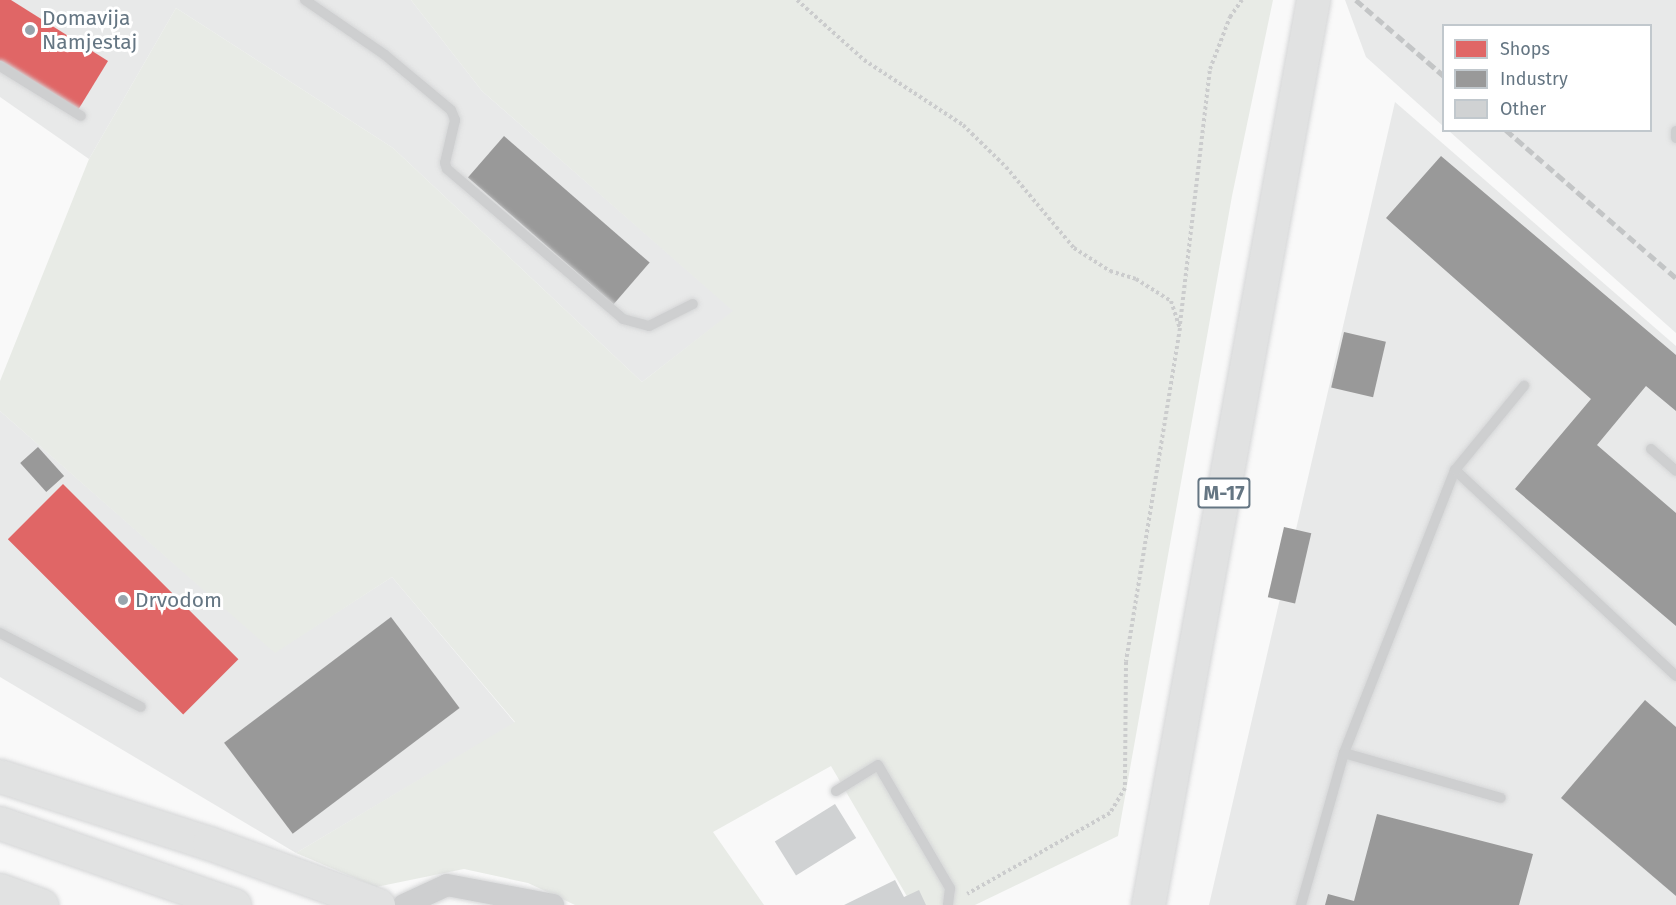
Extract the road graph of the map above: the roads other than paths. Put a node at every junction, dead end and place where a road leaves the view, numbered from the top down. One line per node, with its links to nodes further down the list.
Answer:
1 (305, 0): 7 (lane)
2 (1313, 0): 27 (main road, M-17)
3 (0, 66): 4 (lane)
4 (81, 116)
5 (1676, 131): 6 (lane)
6 (1676, 138)
7 (693, 304)
8 (1524, 386): 10 (lane)
9 (1651, 450): 11 (lane)
10 (1455, 470): 13 (lane); 15 (lane)
11 (1676, 471)
12 (0, 633): 14 (lane)
13 (1676, 676)
14 (141, 707)
15 (1344, 753): 18 (lane); 28 (lane)
16 (0, 776): 23 (main road)
17 (836, 791): 26 (lane)
18 (1501, 798)
19 (0, 823): 22 (main road)
20 (0, 890): 21 (main road)
21 (41, 905)
22 (234, 905)
23 (378, 905)
24 (404, 905): 25 (street)
25 (553, 905)
26 (948, 905)
27 (1148, 905)
28 (1301, 905)

